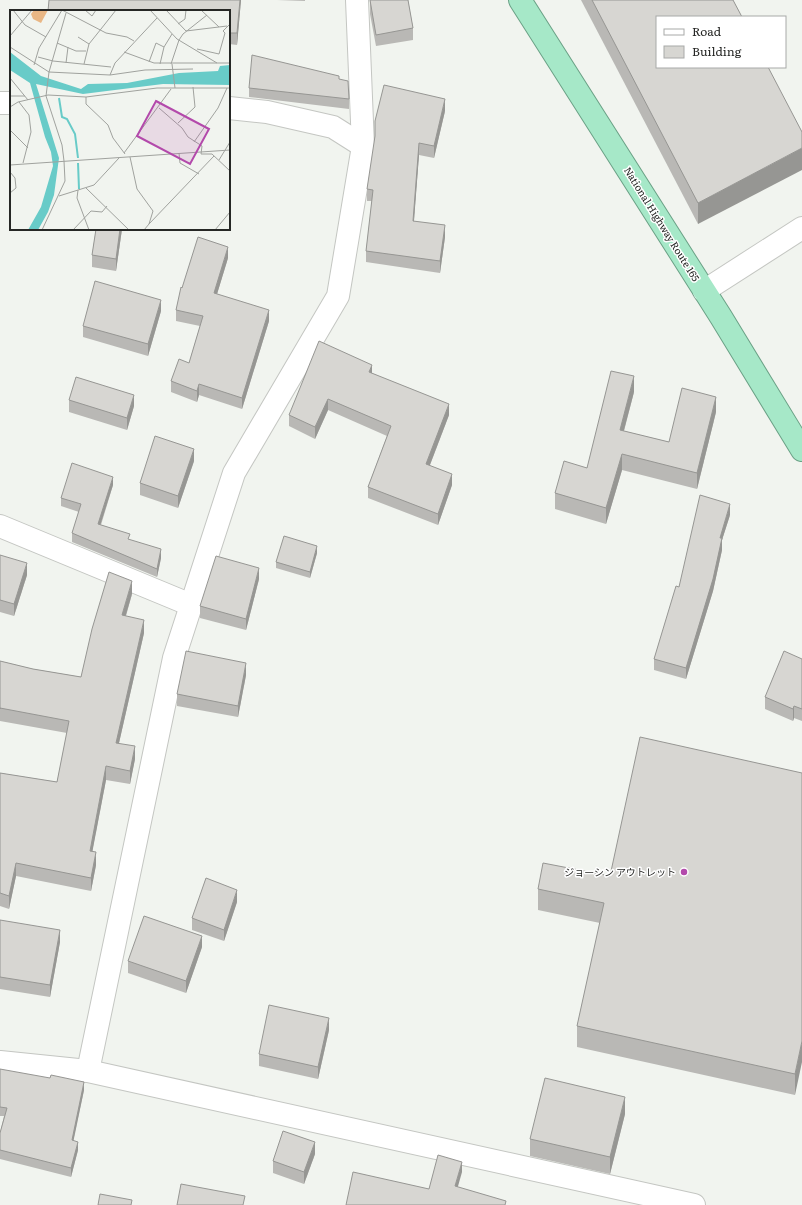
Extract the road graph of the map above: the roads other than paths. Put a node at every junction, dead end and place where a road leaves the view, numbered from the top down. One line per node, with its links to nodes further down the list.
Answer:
1 (357, 0): 4 (street)
2 (520, 0): 6 (highway, National Highway Route 165)
3 (230, 108): 4 (street)
4 (363, 146): 9 (street)
5 (802, 228): 6 (street)
6 (704, 291): 7 (highway, National Highway Route 165)
7 (802, 450)
8 (0, 526): 9 (street)
9 (191, 605): 11 (street)
10 (0, 1062): 11 (street)
11 (88, 1071): 12 (street)
12 (694, 1205)

